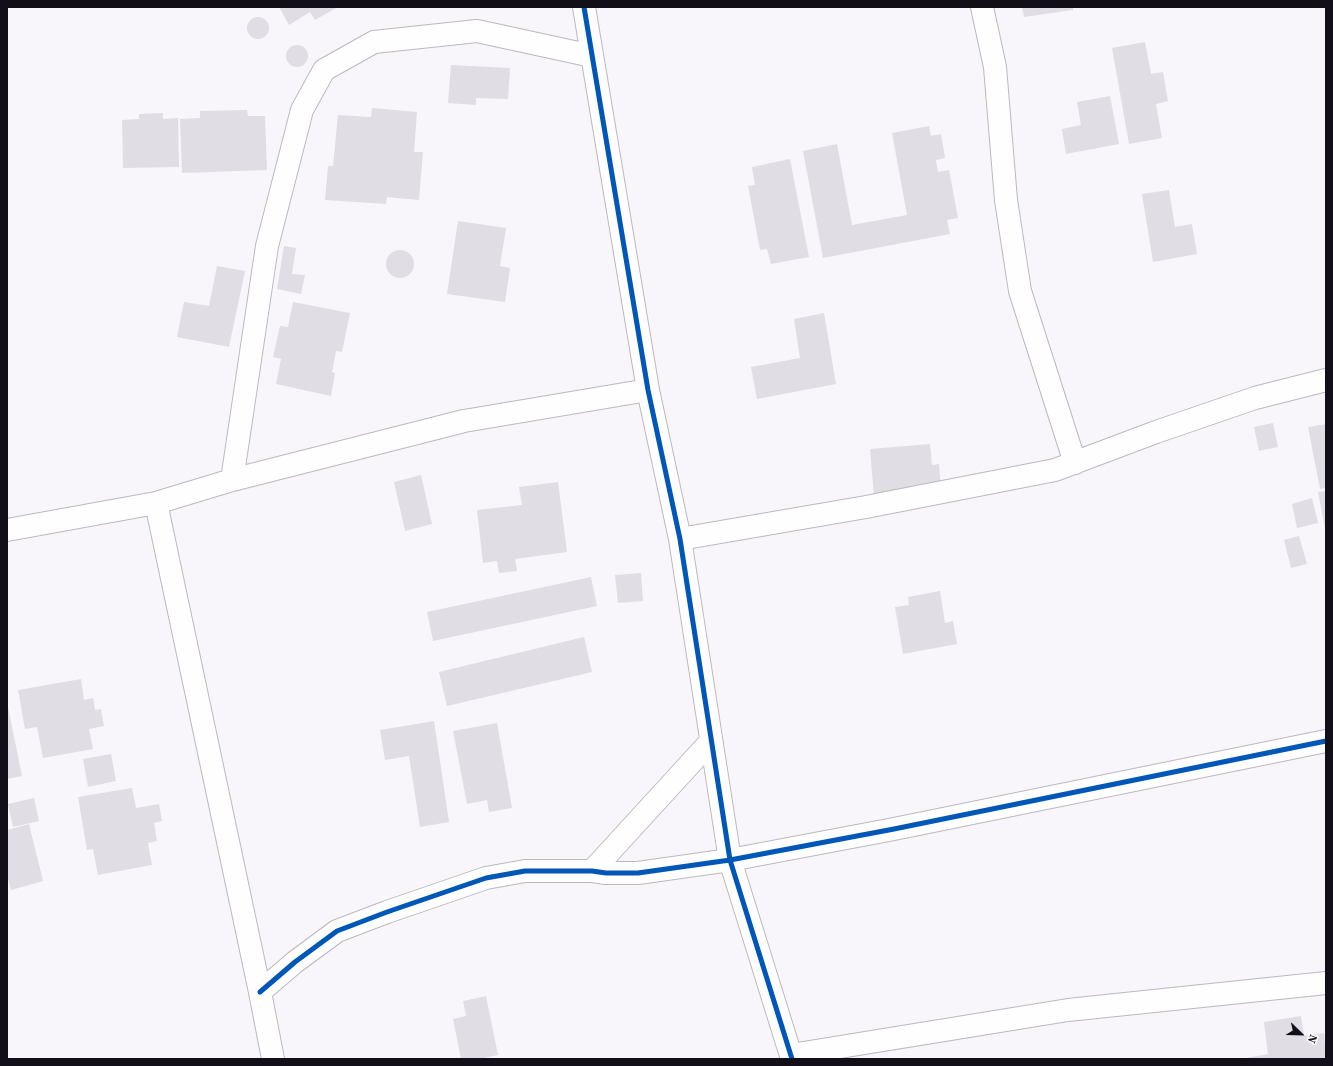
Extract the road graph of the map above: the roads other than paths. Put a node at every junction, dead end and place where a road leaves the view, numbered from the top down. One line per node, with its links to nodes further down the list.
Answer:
1 (584, 7): 3 (street)
2 (982, 7): 6 (street)
3 (592, 56): 5 (street); 7 (street)
4 (1326, 380): 6 (street)
5 (648, 390): 7 (street); 10 (street)
6 (1075, 462): 10 (street)
7 (232, 480): 8 (street)
8 (156, 503): 9 (street); 16 (street)
9 (7, 530)
10 (680, 539): 11 (street)
11 (711, 741): 13 (street); 14 (street)
12 (1326, 741): 13 (street)
13 (730, 860): 14 (street); 17 (street)
14 (592, 871): 16 (street)
15 (1326, 983): 17 (street)
16 (260, 992): 18 (street)
17 (792, 1057)
18 (272, 1059)

